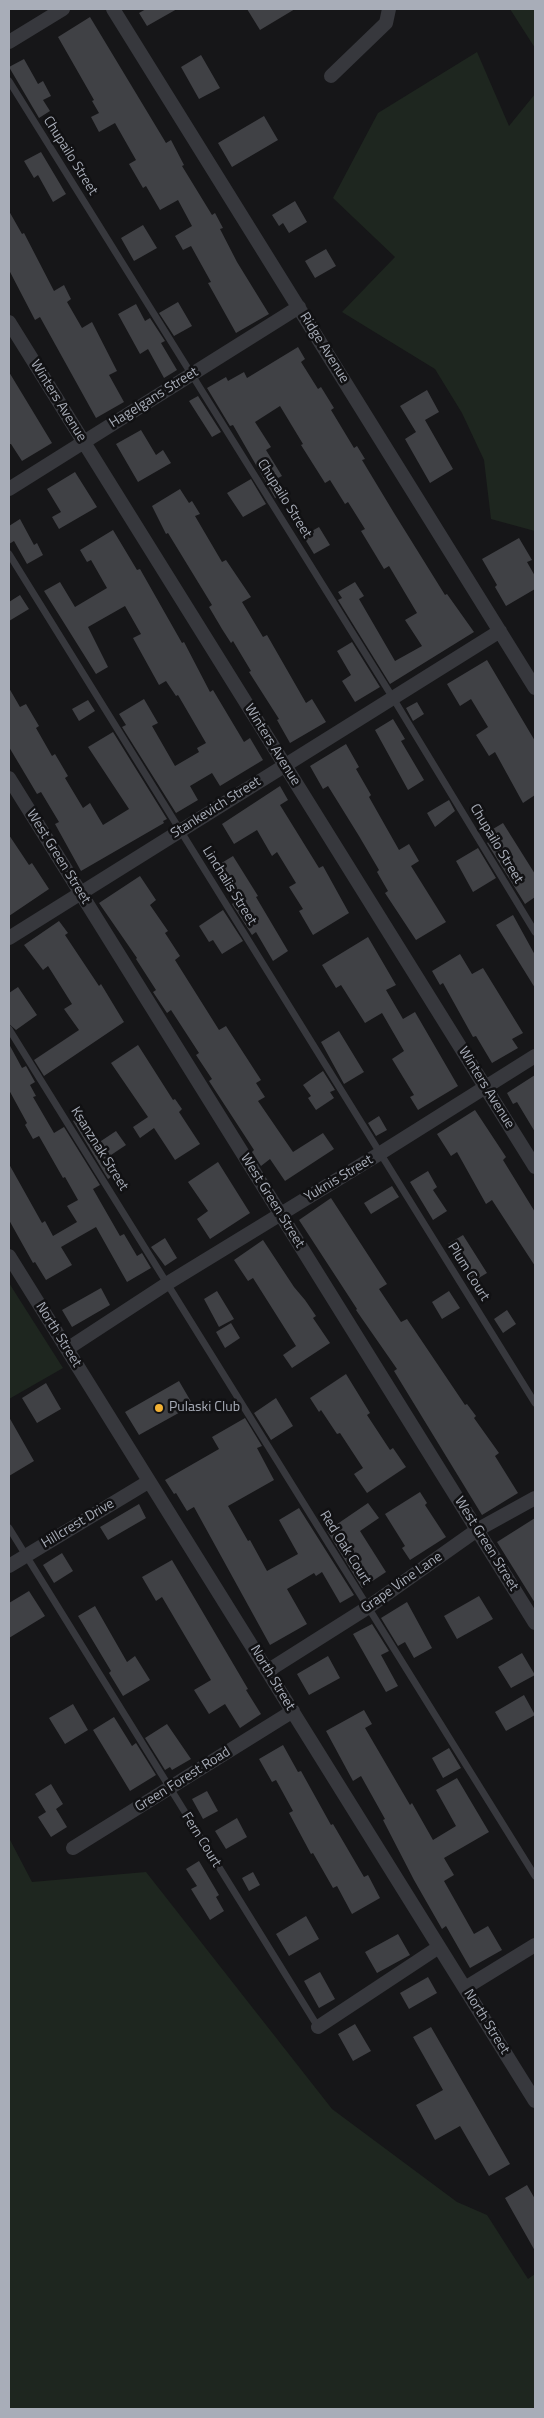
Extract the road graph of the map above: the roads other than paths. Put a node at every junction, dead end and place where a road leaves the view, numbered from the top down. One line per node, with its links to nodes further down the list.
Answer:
1 (62, 9): 4 (street)
2 (113, 9): 7 (street, Ridge Avenue)
3 (389, 9): 5 (street)
4 (9, 42)
5 (331, 76)
6 (9, 81): 9 (lane, Chupailo Street)
7 (299, 308): 9 (street, Hagelgans Street); 13 (street, Ridge Avenue)
8 (9, 322): 10 (street, Winters Avenue)
9 (191, 375): 10 (street, Hagelgans Street); 15 (lane, Chupailo Street)
10 (84, 442): 11 (street, Hagelgans Street); 16 (street, Winters Avenue)
11 (9, 489)
12 (9, 554): 18 (lane, Linchalis Street)
13 (500, 631): 14 (street, Ridge Avenue); 15 (street, Stankevich Street)
14 (535, 688)
15 (393, 698): 16 (street, Stankevich Street); 20 (lane, Chupailo Street)
16 (285, 766): 18 (street, Stankevich Street); 24 (street, Winters Avenue)
17 (9, 778): 19 (street, West Green Street)
18 (181, 831): 19 (street, Stankevich Street); 25 (lane, Linchalis Street)
19 (81, 893): 21 (street, Stankevich Street); 27 (street, West Green Street)
20 (535, 932)
21 (9, 938)
22 (9, 1029): 29 (lane, Ksanznak Street)
23 (535, 1056): 24 (street, Yuknis Street)
24 (485, 1087): 25 (street, Yuknis Street); 26 (street, Winters Avenue)
25 (380, 1154): 27 (street, Yuknis Street); 31 (lane, Plum Court)
26 (535, 1167)
27 (281, 1215): 29 (street, Yuknis Street); 35 (street, West Green Street)
28 (9, 1256): 30 (street, North Street)
29 (168, 1283): 30 (street, Yuknis Street); 38 (lane, Red Oak Court)
30 (67, 1349): 32 (street, North Street)
31 (535, 1403)
32 (148, 1482): 36 (street, Hillcrest Drive); 40 (street, North Street)
33 (535, 1498): 35 (street, Grape Vine Lane)
34 (9, 1528): 36 (lane, Fern Court)
35 (477, 1530): 38 (street, Grape Vine Lane); 39 (street, West Green Street)
36 (25, 1556): 37 (street, Hillcrest Drive); 42 (lane, Fern Court)
37 (9, 1566)
38 (367, 1608): 40 (street, Grape Vine Lane); 44 (lane, Red Oak Court)
39 (535, 1623)
40 (269, 1670): 41 (street, North Street)
41 (293, 1712): 42 (street, Green Forest Road); 46 (street, North Street)
42 (169, 1789): 43 (street, Green Forest Road); 48 (lane, Fern Court)
43 (73, 1848)
44 (535, 1876)
45 (535, 1945): 47 (street)
46 (439, 1947): 47 (street, North Street); 48 (street, Fern Court)
47 (464, 1988): 49 (street, North Street)
48 (318, 2027)
49 (535, 2101)

